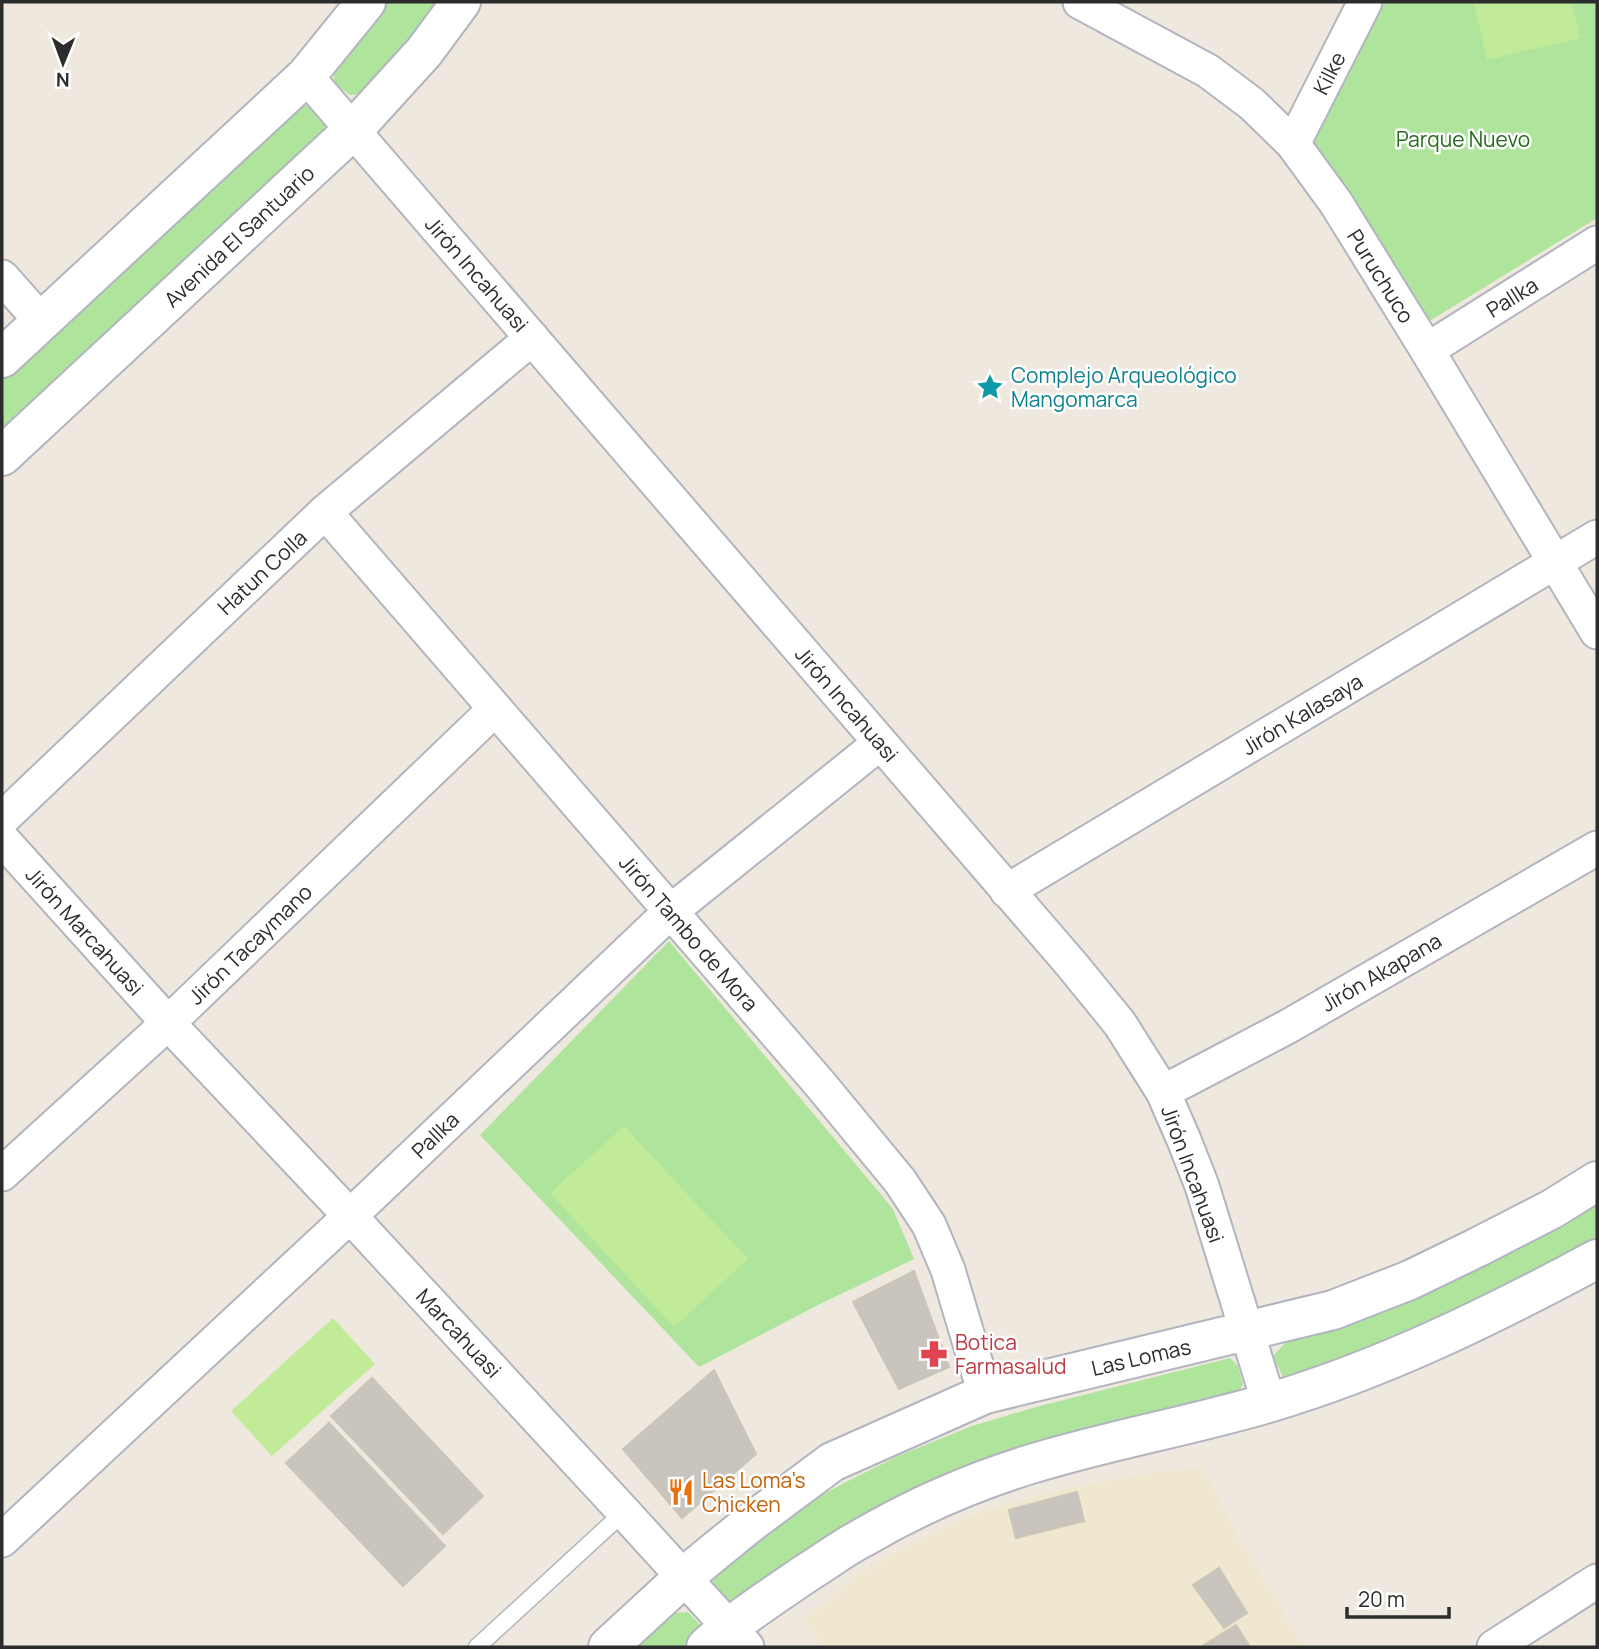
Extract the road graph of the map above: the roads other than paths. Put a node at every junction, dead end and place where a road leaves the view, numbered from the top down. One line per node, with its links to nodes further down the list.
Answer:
1 (366, 2): 5 (street)
2 (461, 2): 6 (street, Avenida El Santuario)
3 (1080, 2): 7 (street, Puruchuco)
4 (1365, 2): 7 (street, Kilke)
5 (306, 76): 6 (street, Jirón Incahuasi); 10 (street)
6 (353, 130): 11 (street, Jirón Incahuasi); 14 (street, Avenida El Santuario)
7 (1293, 144): 12 (street, Puruchuco)
8 (1597, 243): 12 (street, Pallka)
9 (2, 277): 10 (street)
10 (41, 321): 13 (street)
11 (532, 338): 15 (street, Hatun Colla); 20 (street, Jirón Incahuasi)
12 (1427, 350): 17 (street, Puruchuco)
13 (2, 358)
14 (2, 456)
15 (325, 512): 19 (street, Jirón Tambo de Mora); 21 (street, Hatun Colla)
16 (1597, 537): 17 (street, Jirón Kalasaya)
17 (1555, 562): 18 (street, Puruchuco); 24 (street, Jirón Kalasaya)
18 (1597, 632)
19 (495, 709): 25 (street, Jirón Tambo de Mora); 26 (street, Jirón Tacaymano)
20 (880, 743): 24 (street, Jirón Incahuasi); 25 (street, Pallka)
21 (2, 819)
22 (2, 839): 26 (street, Jirón Marcahuasi)
23 (1597, 848): 27 (street, Jirón Akapana)
24 (1007, 891): 27 (street, Jirón Incahuasi)
25 (670, 912): 30 (street, Pallka); 33 (street, Jirón Tambo de Mora)
26 (168, 1023): 28 (street, Jirón Tacaymano); 30 (street, Marcahuasi)
27 (1163, 1092): 32 (street, Jirón Incahuasi)
28 (2, 1174)
29 (1597, 1181): 32 (street, Las Lomas)
30 (351, 1216): 35 (street, Marcahuasi); 36 (street, Pallka)
31 (1597, 1259): 34 (street)
32 (1246, 1332): 33 (street, Las Lomas); 34 (street, Jirón Incahuasi)
33 (985, 1394): 37 (street, Las Lomas)
34 (1269, 1403): 39 (street)
35 (624, 1512): 37 (street, Marcahuasi); 40 (lane)
36 (2, 1540)
37 (684, 1577): 39 (street, Marcahuasi); 41 (street, Las Lomas)
38 (1597, 1581): 42 (street)
39 (727, 1640)
40 (477, 1647)
41 (608, 1647)
42 (1494, 1647)

